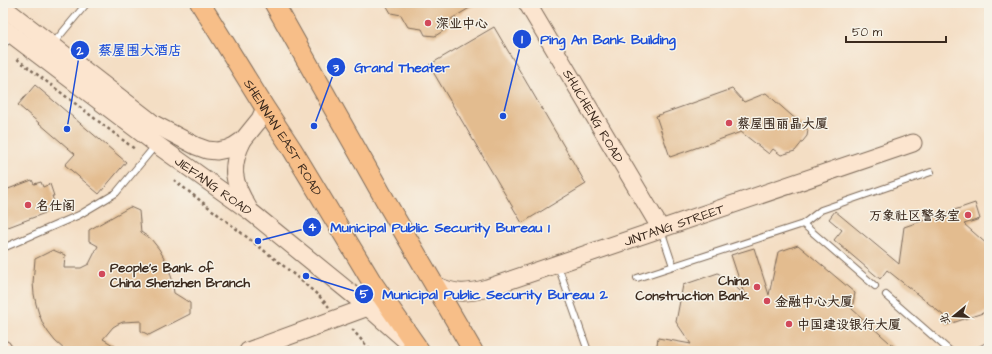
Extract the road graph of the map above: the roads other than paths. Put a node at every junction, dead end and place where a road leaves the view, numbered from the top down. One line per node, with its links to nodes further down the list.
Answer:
1 (87, 3): 7 (lane)
2 (200, 3): 8 (main road, SHENNAN EAST ROAD)
3 (274, 3): 20 (main road)
4 (528, 3): 15 (street, SHUCHENG ROAD)
5 (3, 7): 7 (street, JIEFANG ROAD)
6 (6, 34): 11 (street, JIEFANG ROAD)
7 (52, 45): 9 (street, JIEFANG ROAD)
8 (265, 108): 9 (street, JIEFANG ROAD); 26 (main road, SHENNAN EAST ROAD)
9 (243, 140): 13 (street)
10 (913, 143): 15 (street, JINTANG STREET)
11 (156, 144): 13 (street, JIEFANG ROAD); 16 (lane)
12 (931, 172): 14 (lane)
13 (251, 212): 23 (street, JIEFANG ROAD)
14 (803, 224): 18 (lane); 21 (lane)
15 (661, 229): 17 (street, JINTANG STREET); 18 (lane)
16 (3, 248)
17 (558, 264): 20 (street, JINTANG STREET); 28 (lane)
18 (673, 266): 19 (lane)
19 (638, 278)
20 (435, 286): 27 (main road)
21 (876, 286)
22 (886, 295): 29 (lane)
23 (368, 307): 25 (street); 26 (street, JIEFANG ROAD)
24 (989, 345): 30 (lane)
25 (248, 351)
26 (419, 351)
27 (473, 351)
28 (588, 351)
29 (950, 351)
30 (978, 351)

